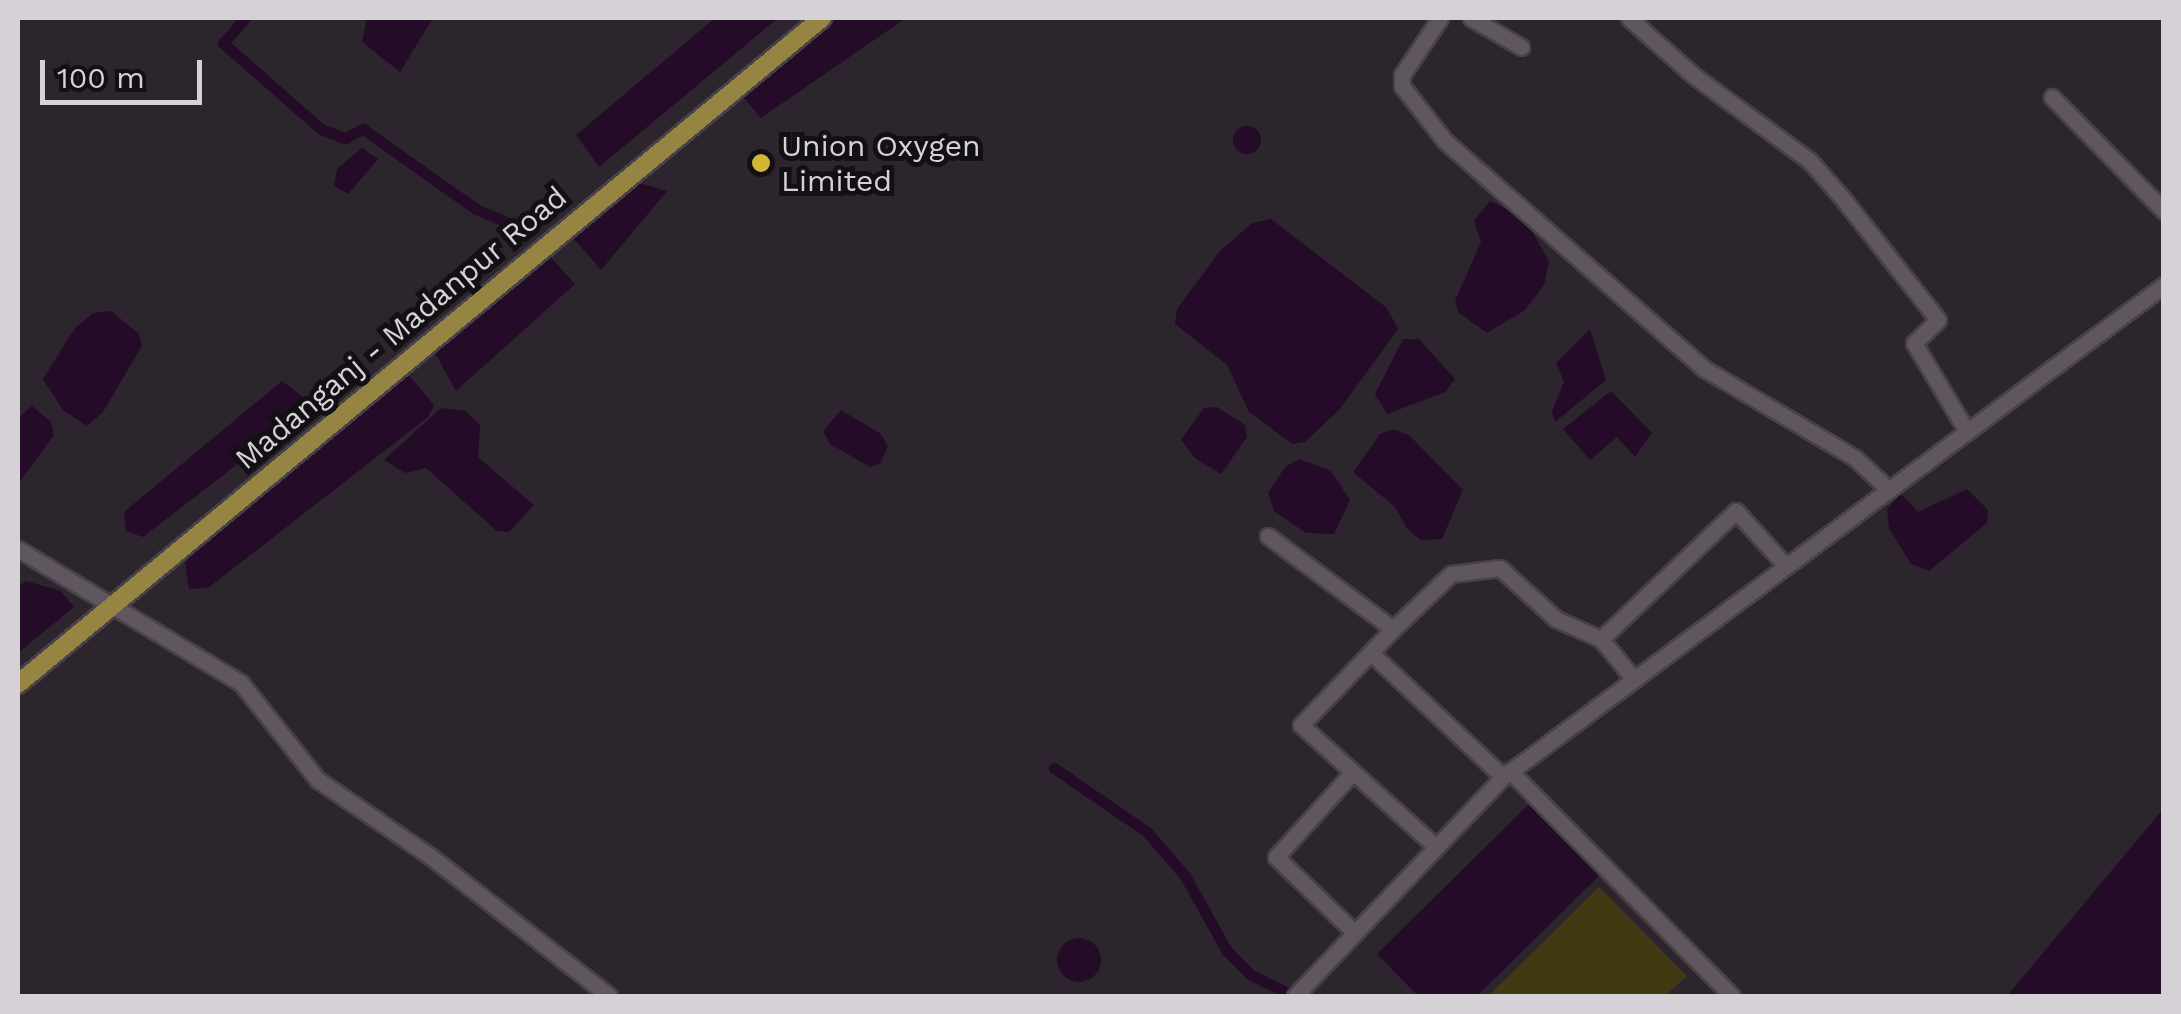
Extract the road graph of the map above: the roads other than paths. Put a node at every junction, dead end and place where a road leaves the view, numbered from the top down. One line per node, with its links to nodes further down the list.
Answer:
1 (822, 18): 14 (main road, Madanganj - Madanpur Road)
2 (1440, 18): 10 (street)
3 (1471, 18): 5 (street)
4 (1629, 18): 9 (street)
5 (1521, 47)
6 (2052, 97): 7 (street)
7 (2164, 211)
8 (2164, 285): 9 (street)
9 (1966, 430): 10 (street)
10 (1888, 489): 13 (street)
11 (1268, 536): 15 (street)
12 (18, 549): 14 (street)
13 (1786, 566): 16 (street); 18 (street)
14 (109, 608): 19 (main road, Madanganj - Madanpur Road); 24 (street)
15 (1393, 629): 16 (street); 17 (street)
16 (1601, 638): 18 (street)
17 (1370, 654): 20 (street); 21 (street)
18 (1633, 678): 21 (street)
19 (18, 684)
20 (1352, 773): 22 (street); 23 (street)
21 (1506, 774): 22 (street); 26 (street)
22 (1434, 846): 23 (street)
23 (1354, 932): 25 (street)
24 (609, 996)
25 (1295, 996)
26 (1732, 996)

